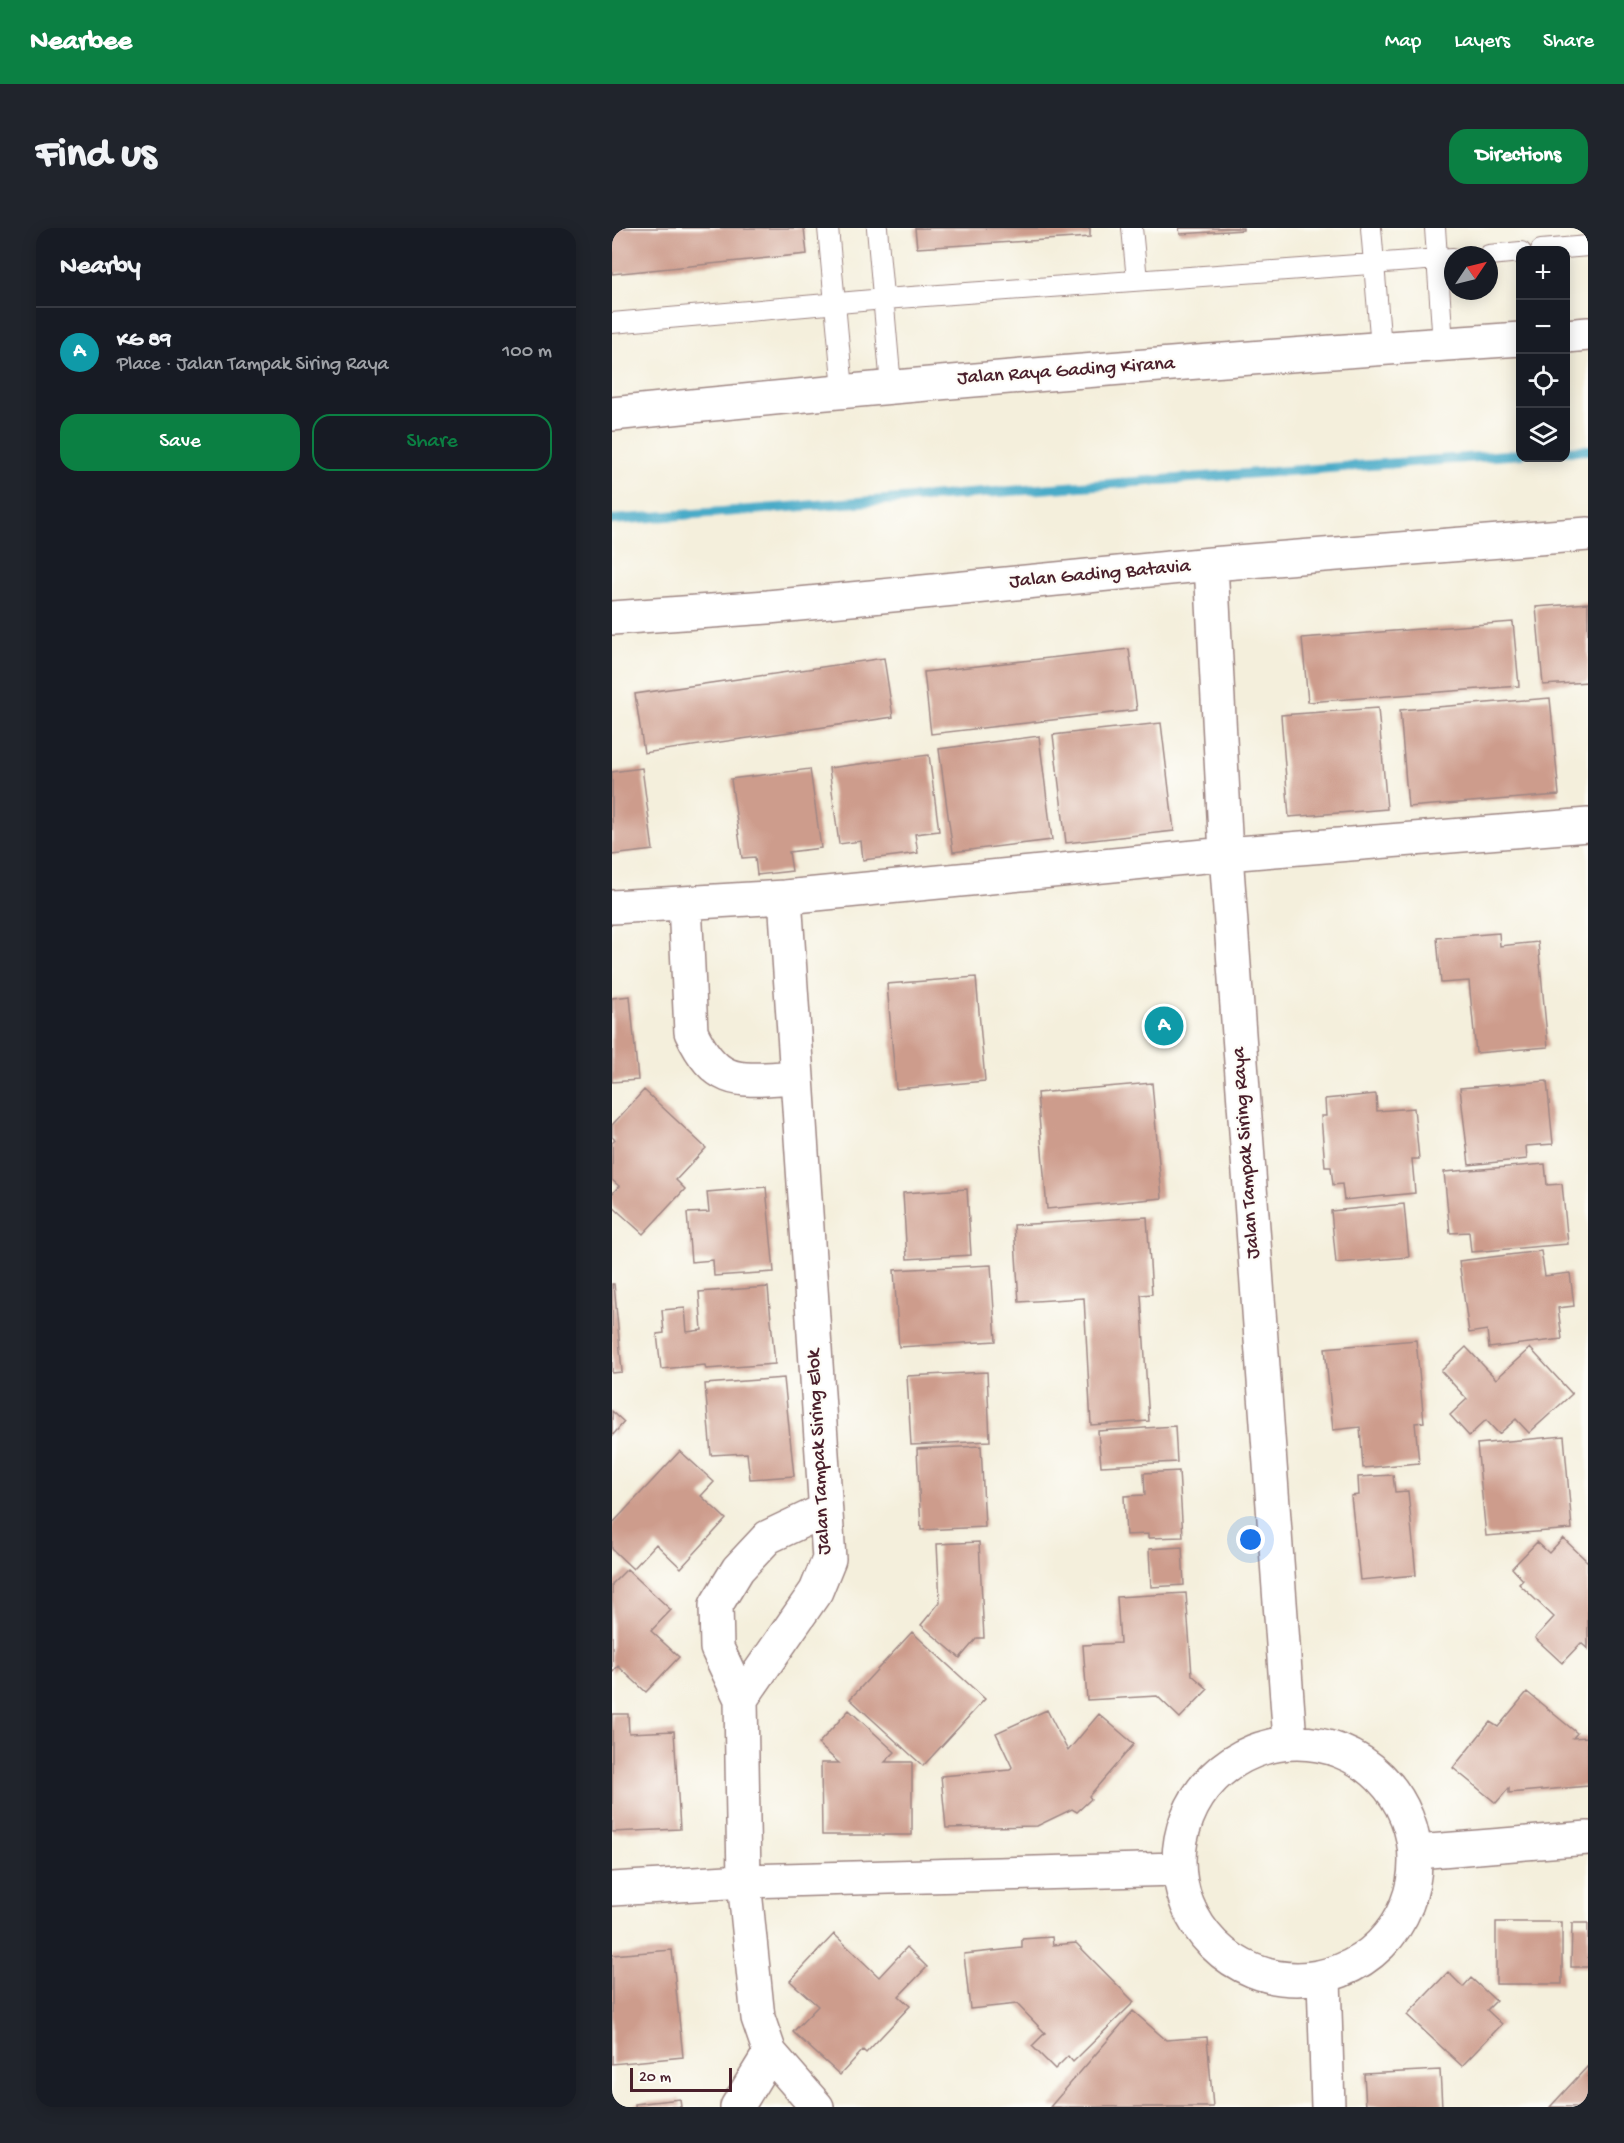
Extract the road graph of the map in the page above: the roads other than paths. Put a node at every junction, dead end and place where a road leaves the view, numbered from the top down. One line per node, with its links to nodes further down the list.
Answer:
1 (828, 228): 16 (lane)
2 (877, 228): 14 (lane)
3 (1132, 228): 13 (lane)
4 (1371, 228): 12 (lane)
5 (1435, 228): 10 (lane)
6 (1588, 246): 7 (lane)
7 (1570, 248)
8 (1516, 252): 9 (lane)
9 (1498, 254)
10 (1444, 256)
11 (1444, 259): 12 (lane)
12 (1374, 264): 13 (lane); 22 (lane)
13 (1137, 280): 14 (lane)
14 (884, 299): 16 (lane); 23 (lane)
15 (1444, 300): 21 (lane)
16 (835, 304): 17 (lane); 24 (lane)
17 (612, 323)
18 (1588, 334): 19 (street)
19 (1570, 336)
20 (1516, 339): 21 (street, Jalan Raya Gading Kirana)
21 (1443, 344): 22 (street, Jalan Raya Gading Kirana)
22 (1381, 347): 23 (street, Jalan Raya Gading Kirana)
23 (891, 386): 24 (street, Jalan Raya Gading Kirana)
24 (843, 390): 25 (street, Jalan Raya Gading Kirana)
25 (612, 414)
26 (1588, 534): 27 (street, Jalan Gading Batavia)
27 (1211, 564): 28 (street, Jalan Gading Batavia); 30 (street, Jalan Tampak Siring Raya)
28 (612, 618)
29 (1588, 825): 30 (street)
30 (1226, 854): 31 (street); 37 (street, Jalan Tampak Siring Raya)
31 (785, 897): 32 (street); 34 (street, Jalan Tampak Siring Elok)
32 (685, 903): 33 (street); 34 (street)
33 (612, 907)
34 (796, 1077): 35 (street, Jalan Tampak Siring Elok)
35 (825, 1510): 36 (street, Jalan Tampak Siring Elok); 36 (street)
36 (741, 1699): 41 (street)
37 (1290, 1741): 39 (street); 40 (street)
38 (1588, 1838): 39 (street)
39 (1417, 1852): 43 (street)
40 (1177, 1869): 41 (street); 43 (street)
41 (744, 1881): 42 (street); 44 (street)
42 (612, 1889)
43 (1324, 1979): 47 (street)
44 (770, 2053): 45 (street); 46 (street)
45 (737, 2107)
46 (817, 2107)
47 (1328, 2107)

